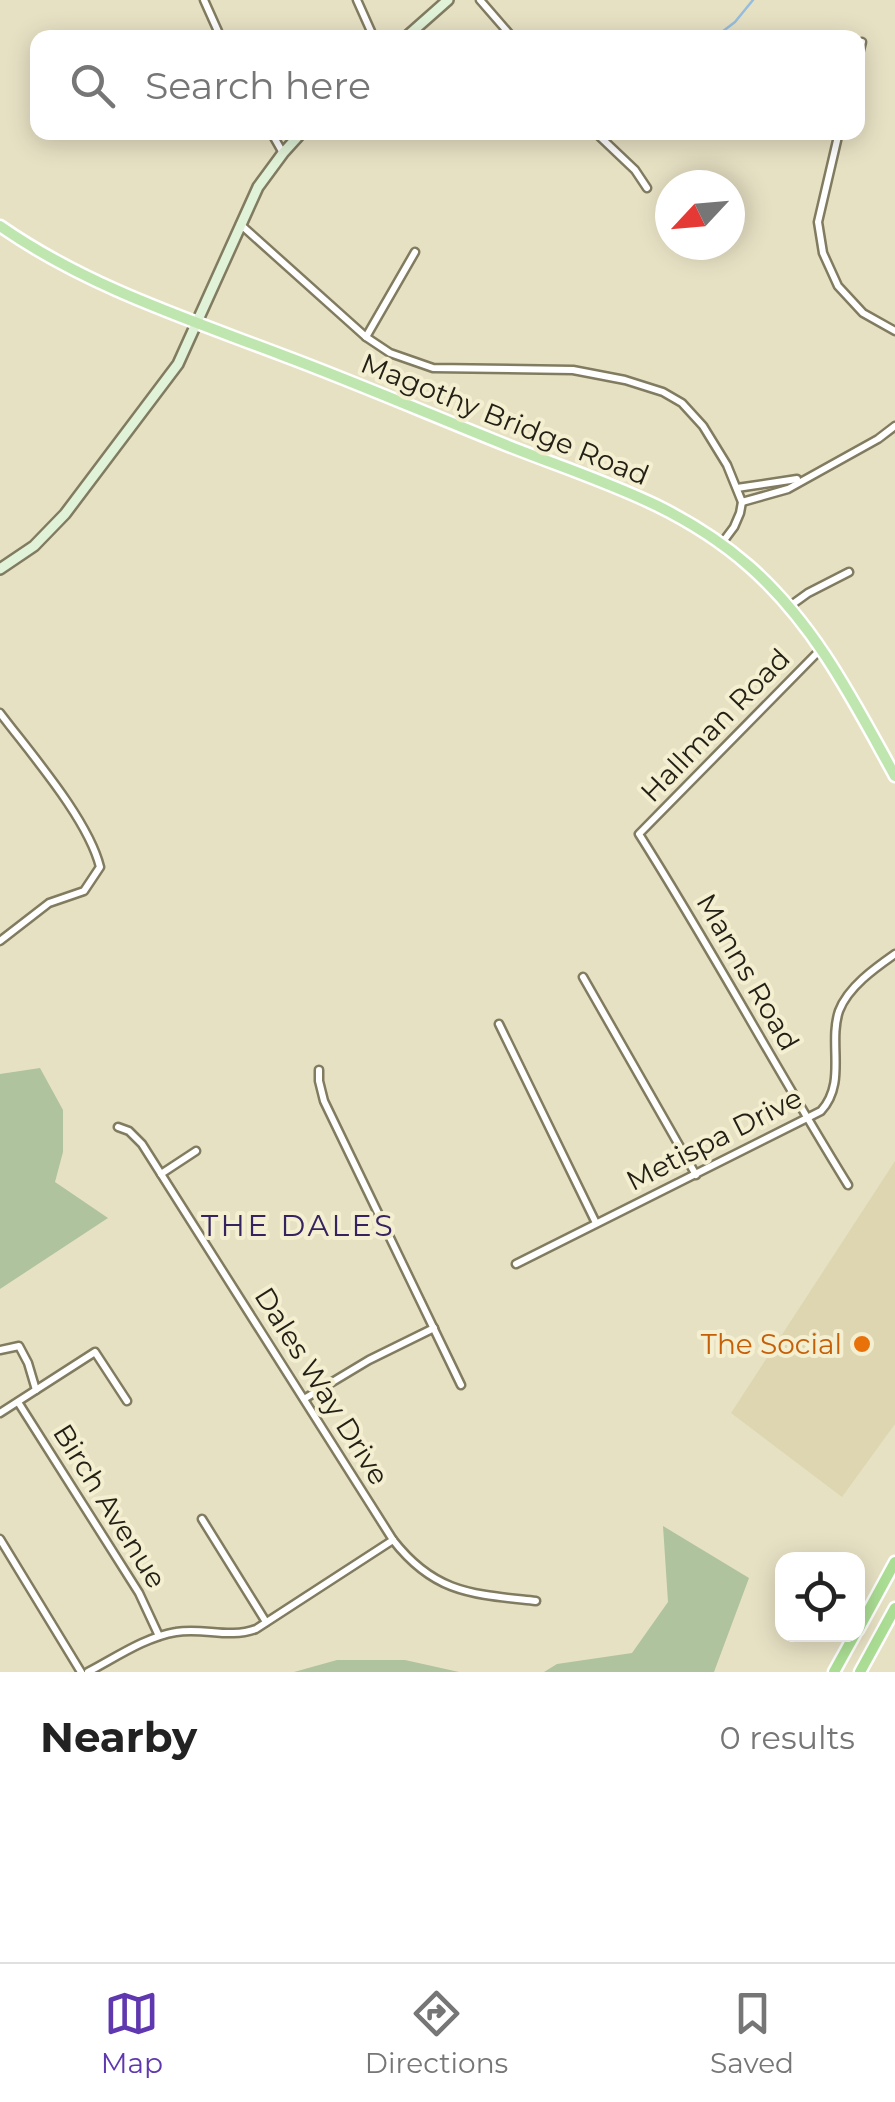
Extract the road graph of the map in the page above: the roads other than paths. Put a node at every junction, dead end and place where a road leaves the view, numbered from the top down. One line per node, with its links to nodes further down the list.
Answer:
1 (204, 0): 5 (street)
2 (357, 0): 6 (street)
3 (448, 0): 7 (main road)
4 (480, 0): 8 (street)
5 (217, 30)
6 (370, 30)
7 (414, 30)
8 (505, 30)
9 (275, 140): 13 (street)
10 (295, 140): 13 (main road)
11 (603, 140): 14 (street)
12 (837, 140): 19 (street)
13 (283, 153): 15 (main road)
14 (647, 188)
15 (240, 224): 18 (main road); 20 (street)
16 (0, 226): 18 (main road, Magothy Bridge Road)
17 (415, 252): 20 (street)
18 (198, 322): 25 (main road, Magothy Bridge Road); 26 (main road)
19 (895, 332)
20 (366, 337): 23 (street)
21 (895, 426): 22 (street)
22 (804, 478): 23 (street); 24 (street)
23 (737, 488): 24 (street)
24 (742, 502): 25 (street)
25 (721, 544): 28 (main road, Magothy Bridge Road)
26 (0, 569)
27 (849, 572): 28 (street)
28 (789, 607): 29 (main road, Magothy Bridge Road)
29 (822, 648): 31 (main road, Magothy Bridge Road); 32 (street, Hallman Road)
30 (0, 713): 33 (street)
31 (895, 776)
32 (640, 834): 38 (street, Manns Road)
33 (0, 941)
34 (895, 954): 38 (street, Metispa Drive)
35 (583, 977): 42 (street)
36 (499, 1024): 44 (street)
37 (319, 1070): 46 (street)
38 (807, 1119): 42 (street, Metispa Drive); 43 (street, Manns Road)
39 (118, 1127): 41 (street, Dales Way Drive)
40 (196, 1152): 41 (street)
41 (160, 1174): 50 (street, Dales Way Drive)
42 (696, 1175): 44 (street, Metispa Drive)
43 (848, 1185)
44 (596, 1223): 45 (street, Metispa Drive)
45 (516, 1264)
46 (434, 1328): 48 (street); 50 (street)
47 (0, 1350): 49 (street)
48 (461, 1385)
49 (36, 1390): 51 (street); 52 (street)
50 (304, 1399): 56 (street, Dales Way Drive)
51 (18, 1402): 53 (street); 62 (street, Birch Avenue)
52 (127, 1402)
53 (0, 1413)
54 (202, 1519): 61 (street)
55 (0, 1539): 64 (street)
56 (393, 1540): 58 (street, Dales Way Drive); 61 (street)
57 (895, 1562): 60 (highway)
58 (536, 1602)
59 (895, 1608): 66 (highway)
60 (865, 1616)
61 (266, 1622): 62 (street)
62 (159, 1636): 64 (street)
63 (850, 1642): 65 (highway)
64 (84, 1672)
65 (834, 1672)
66 (860, 1672)

